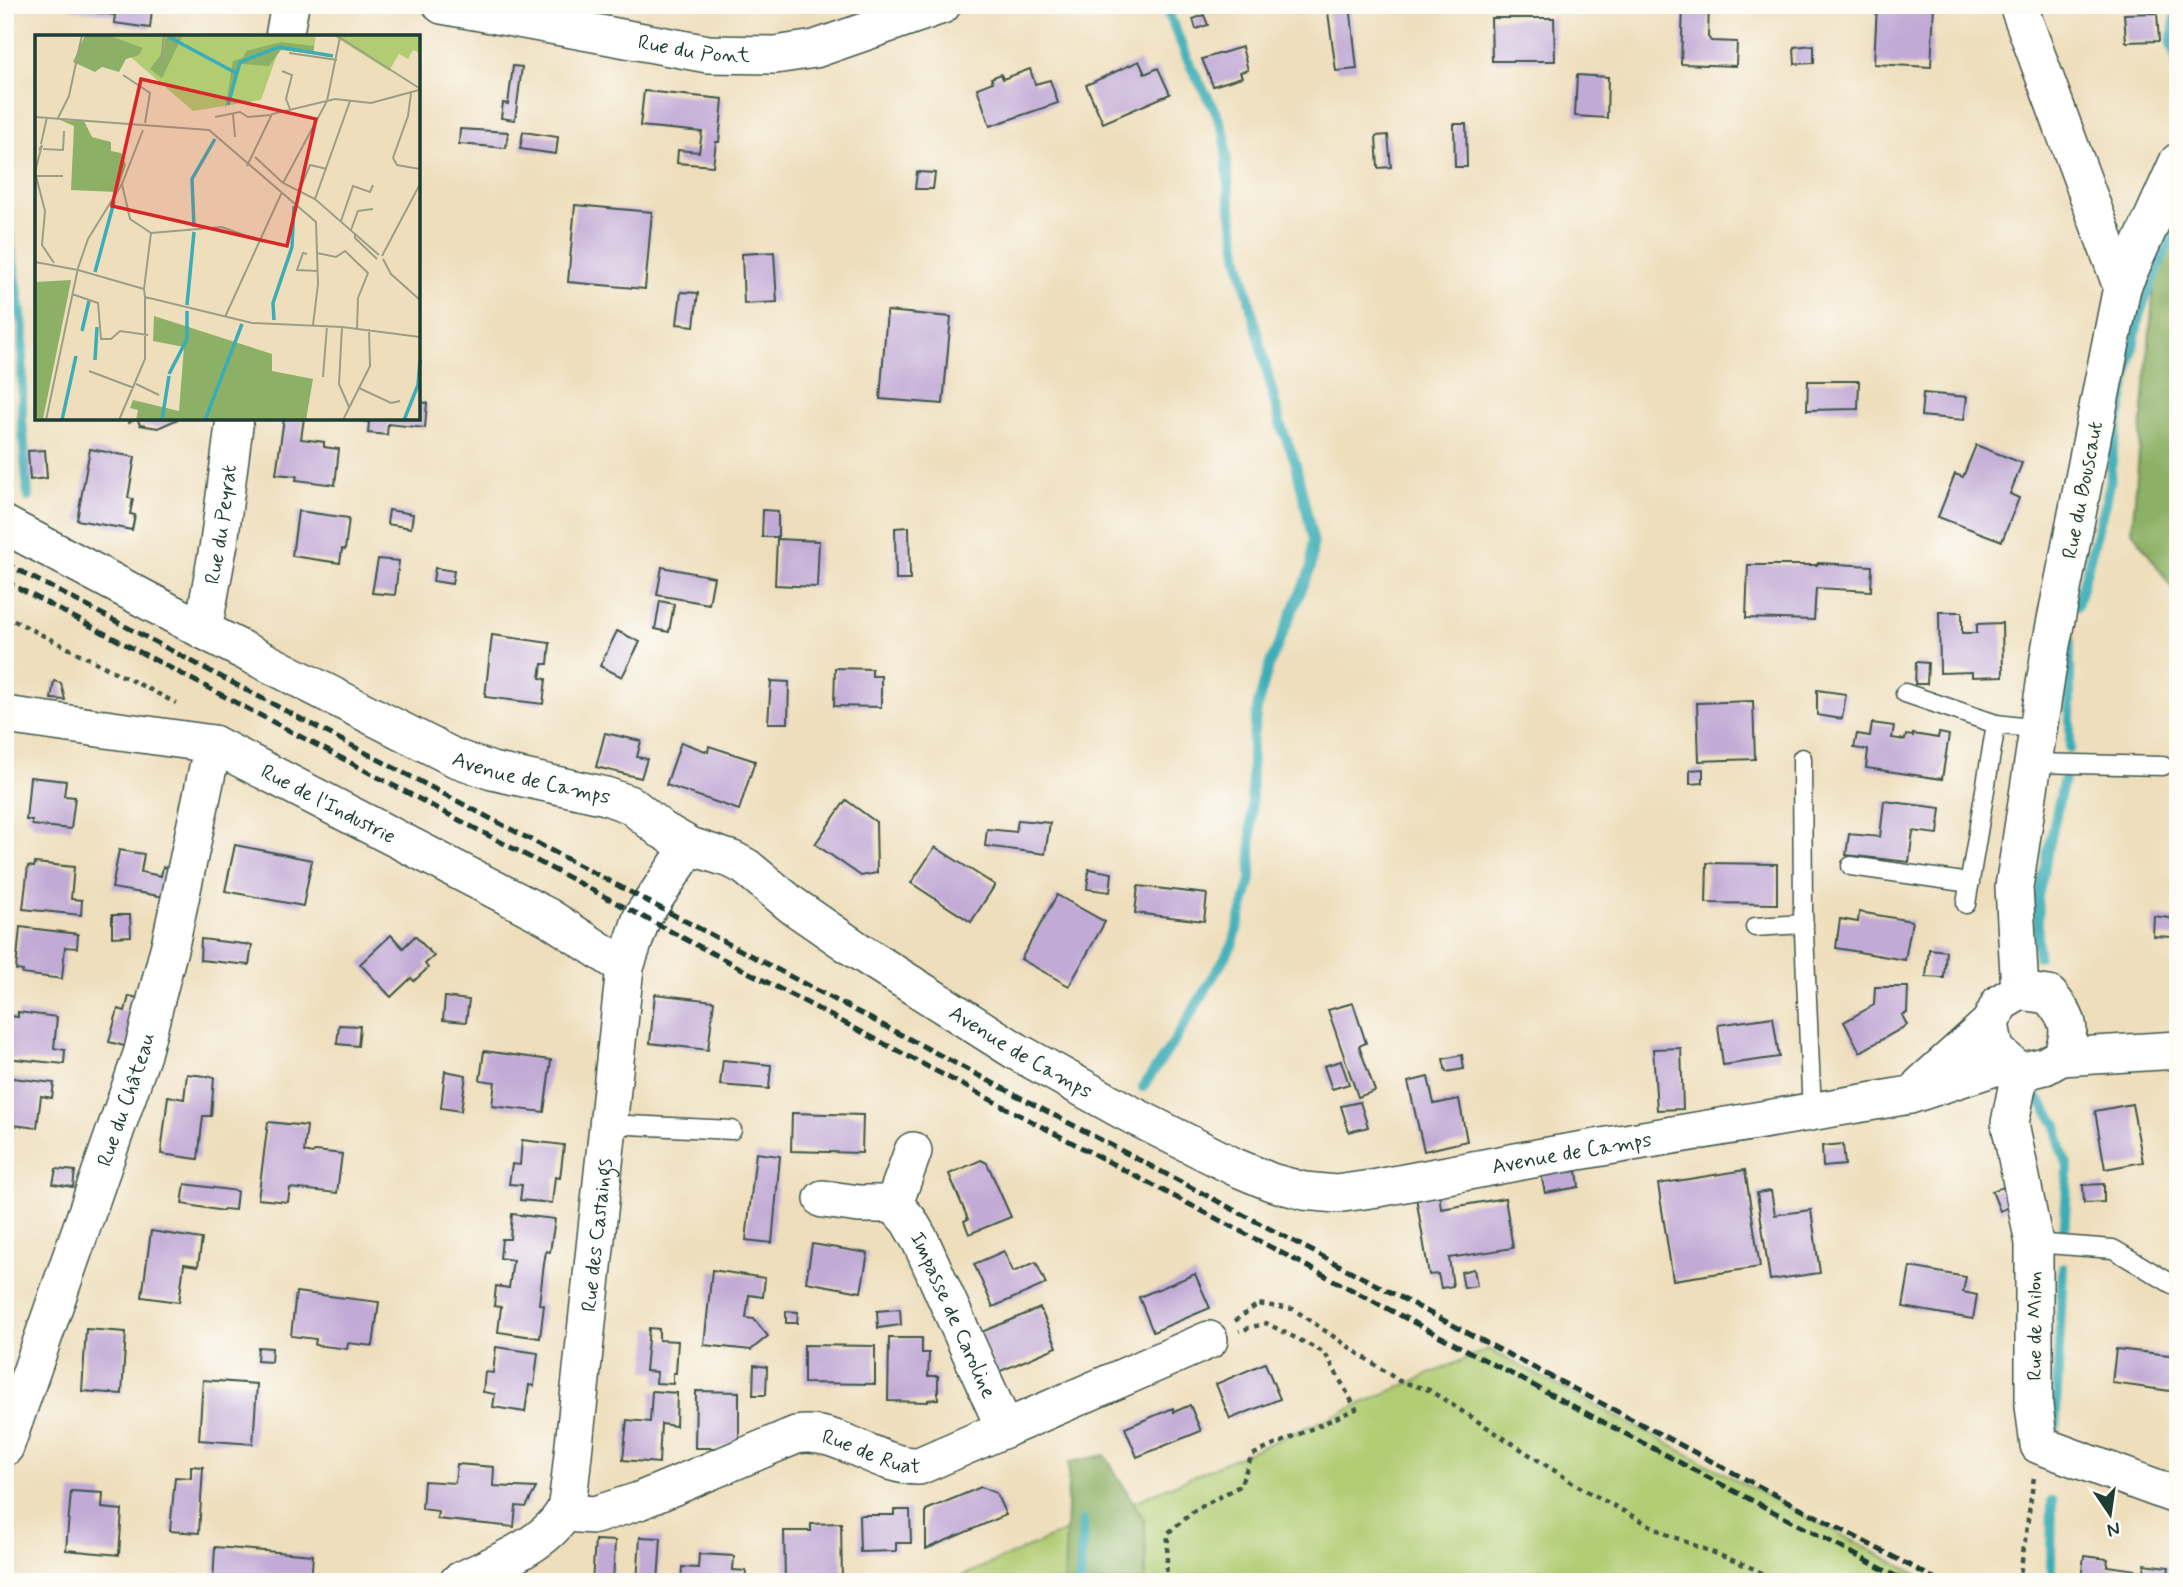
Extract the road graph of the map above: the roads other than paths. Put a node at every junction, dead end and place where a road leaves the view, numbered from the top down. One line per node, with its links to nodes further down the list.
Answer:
1 (290, 5): 5 (street)
2 (442, 5): 3 (street, Rue du Pont)
3 (942, 5)
4 (2018, 5): 7 (street)
5 (284, 35)
6 (2178, 162): 7 (street, Rue du Bouscaut)
7 (2122, 288): 15 (street, Rue du Bouscaut)
8 (235, 420): 10 (street, Rue du Peyrat)
9 (5, 525): 10 (street, Avenue de Camps)
10 (203, 630): 18 (street, Avenue de Camps)
11 (1905, 693): 13 (lane)
12 (5, 715): 14 (street, Rue de l'Industrie)
13 (1996, 724): 15 (lane); 20 (lane)
14 (213, 744): 24 (street, Rue de l'Industrie); 41 (street, Rue du Château)
15 (2035, 746): 17 (lane); 25 (street, Rue du Bouscaut)
16 (1802, 758): 22 (lane)
17 (2164, 766)
18 (690, 846): 24 (street, Rue des Castaings); 31 (street, Avenue de Camps)
19 (1851, 866): 20 (lane)
20 (1970, 883): 21 (lane)
21 (1966, 904)
22 (1804, 924): 23 (lane); 31 (lane)
23 (1755, 927)
24 (625, 967): 32 (street, Rue des Castaings)
25 (2020, 991): 26 (street); 28 (street)
26 (1990, 1023): 29 (street); 30 (street)
27 (2178, 1050): 28 (street)
28 (2061, 1057): 29 (street)
29 (2014, 1067): 30 (street, Avenue de Camps); 37 (street, Rue de Milon)
30 (1910, 1095): 31 (street, Avenue de Camps)
31 (1812, 1112)
32 (608, 1124): 33 (lane); 43 (street, Rue des Castaings)
33 (732, 1130)
34 (913, 1151): 36 (street)
35 (823, 1199): 36 (street)
36 (894, 1204): 40 (street, Impasse de Caroline)
37 (2034, 1243): 38 (lane); 42 (street, Rue de Milon)
38 (2178, 1285)
39 (1209, 1340): 40 (street, Rue de Ruat)
40 (1005, 1429): 43 (street, Rue de Ruat)
41 (5, 1447)
42 (2178, 1496)
43 (564, 1514): 44 (street)
44 (457, 1582)

